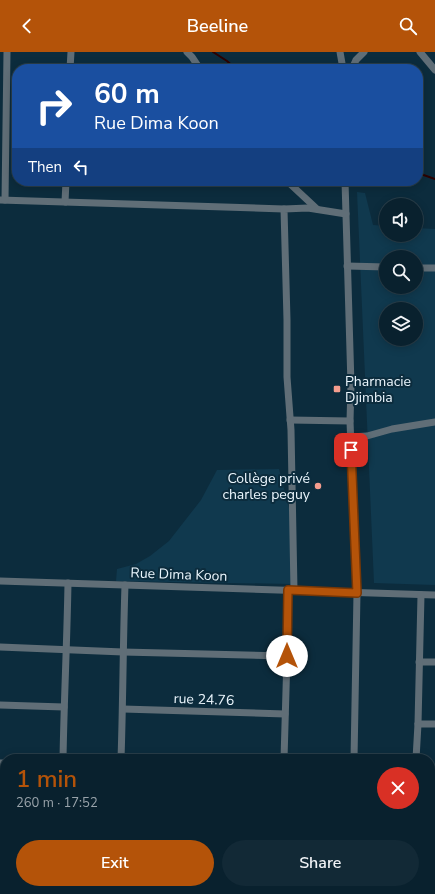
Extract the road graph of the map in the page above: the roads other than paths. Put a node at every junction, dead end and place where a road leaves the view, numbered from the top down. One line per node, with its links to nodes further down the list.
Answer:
1 (7, 52): 15 (street)
2 (71, 52): 7 (street)
3 (187, 52): 8 (street)
4 (340, 52): 9 (street)
5 (364, 52): 10 (street)
6 (420, 52): 11 (street)
7 (70, 64)
8 (196, 64)
9 (342, 64)
10 (354, 64)
11 (435, 70)
12 (66, 186): 16 (street)
13 (292, 186): 18 (street)
14 (345, 186): 19 (street)
15 (2, 200): 16 (street)
16 (65, 202): 17 (street)
17 (284, 209): 18 (street); 24 (street)
18 (317, 209): 19 (street)
19 (346, 214): 20 (street)
20 (347, 266): 21 (street); 25 (street)
21 (379, 267)
22 (423, 268): 23 (street)
23 (435, 268)
24 (290, 420): 25 (street); 31 (street)
25 (350, 421): 27 (street)
26 (435, 422): 27 (street)
27 (351, 437): 32 (street)
28 (0, 581): 29 (street, Rue Dima Koon)
29 (68, 584): 30 (street, Rue Dima Koon); 36 (street)
30 (125, 585): 31 (street, Rue Dima Koon); 37 (street)
31 (291, 590): 32 (street, Rue Dima Koon); 38 (street)
32 (357, 593): 33 (street, Rue Dima Koon); 50 (street)
33 (421, 595): 34 (street, Rue Dima Koon); 39 (street)
34 (435, 595)
35 (0, 647): 36 (street)
36 (67, 650): 37 (street); 42 (street)
37 (123, 652): 38 (street); 43 (street)
38 (287, 656): 44 (street)
39 (419, 662): 40 (street); 45 (street)
40 (435, 662)
41 (0, 706): 42 (street)
42 (64, 707): 47 (street)
43 (123, 709): 44 (street, rue 24.76); 48 (street)
44 (285, 714): 49 (street)
45 (418, 724): 46 (street); 51 (street)
46 (435, 724)
47 (63, 754)
48 (121, 754)
49 (284, 754)
50 (354, 754)
51 (416, 754)

